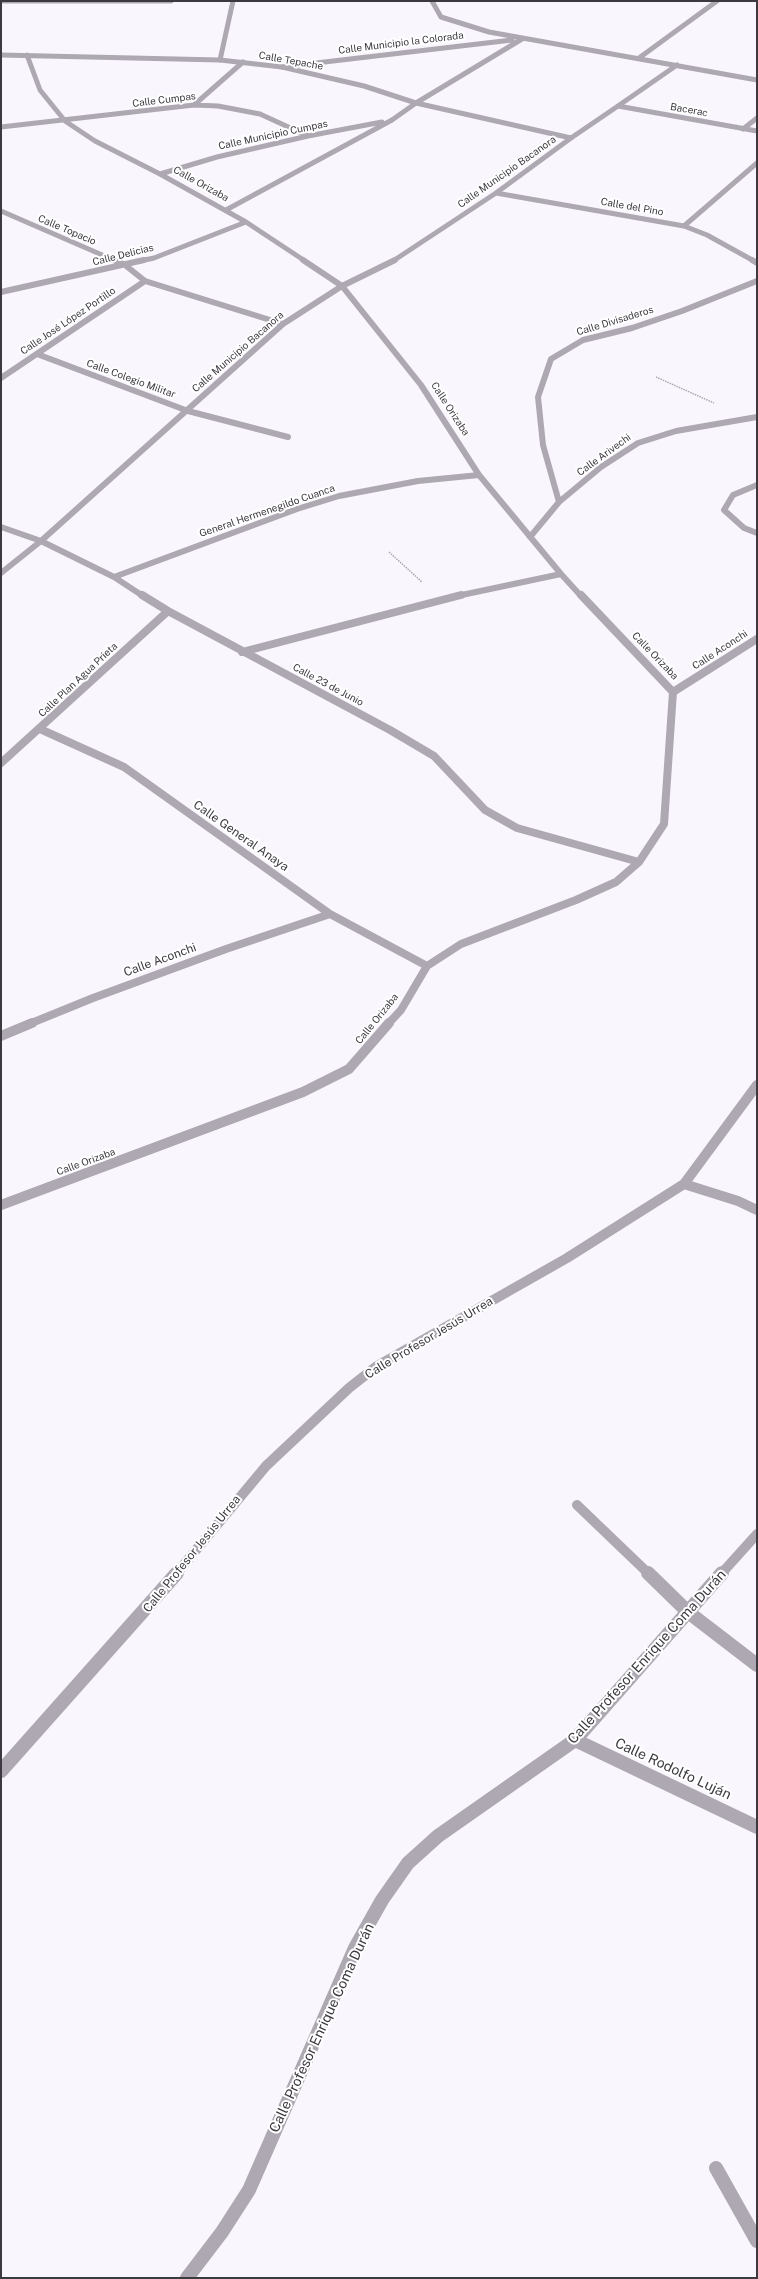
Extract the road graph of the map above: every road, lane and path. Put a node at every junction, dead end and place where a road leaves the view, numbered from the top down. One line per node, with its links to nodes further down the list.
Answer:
1 (1, 1): 2 (street)
2 (171, 1)
3 (233, 1): 10 (street)
4 (432, 1): 6 (street, Calle Municipio la Colorada)
5 (717, 1): 9 (street)
6 (522, 39): 9 (street, Calle Municipio la Colorada); 13 (street, Calle Municipio la Colorada); 15 (street, Calle Municipio Cumpas)
7 (27, 55): 8 (street, Calle Tepache); 10 (street, Calle Tepache); 20 (street, Calle Orizaba)
8 (1, 56)
9 (640, 58): 12 (street, Calle Municipio la Colorada)
10 (220, 60): 11 (street, Calle Tepache)
11 (243, 62): 13 (street, Calle Tepache); 16 (street)
12 (677, 65): 14 (street, Calle Municipio la Colorada); 17 (street)
13 (282, 66): 15 (street, Calle Tepache)
14 (757, 80)
15 (416, 103): 19 (street, Calle Municipio Cumpas); 25 (street, Calle Tepache)
16 (194, 104): 20 (street, Calle Cumpas); 24 (street, Calle Cumpas)
17 (618, 106): 22 (street, Bacerac); 25 (street, Calle Municipio Bacanora)
18 (757, 118): 22 (street)
19 (392, 120): 24 (street, Calle Municipio Cumpas); 29 (street, Calle Municipio Cumpas)
20 (65, 121): 21 (street, Calle Cumpas); 27 (street, Calle Orizaba)
21 (1, 127)
22 (743, 128): 23 (street, Bacerac)
23 (757, 131)
24 (308, 136): 27 (street, Calle Municipio Cumpas)
25 (571, 138): 28 (street, Calle Municipio Bacanora)
26 (757, 162): 32 (street)
27 (160, 174): 29 (street, Calle Orizaba)
28 (496, 193): 32 (street, Calle del Pino); 37 (street, Calle Municipio Bacanora)
29 (226, 210): 31 (street, Calle Orizaba)
30 (1, 211): 34 (street, Calle Topacio)
31 (246, 222): 34 (street, Calle Delicias); 37 (street, Calle Orizaba)
32 (684, 226): 33 (street, Calle del Pino)
33 (757, 263)
34 (125, 265): 35 (street, Calle Topacio); 38 (street, Calle Delicias)
35 (145, 281): 39 (street); 40 (street, Calle José López Portillo)
36 (757, 281): 49 (street, Calle Divisaderos)
37 (342, 286): 39 (street, Calle Municipio Bacanora); 47 (street, Calle Orizaba)
38 (1, 292)
39 (283, 324): 43 (street, Calle Municipio Bacanora)
40 (37, 354): 42 (street, Calle José López Portillo); 43 (street, Calle Colegio Militar)
41 (656, 377): 45 (path)
42 (1, 378)
43 (188, 411): 46 (street, Calle Colegio Militar); 53 (street, Calle Municipio Bacanora)
44 (757, 417): 45 (street, Calle Arivechi)
45 (748, 418): 49 (street, Calle Arivechi)
46 (288, 437)
47 (479, 475): 52 (street, Calle Orizaba); 57 (street, General Hermenegildo Cuanca)
48 (757, 485): 51 (street)
49 (559, 502): 52 (street, Calle Arivechi)
50 (1, 527): 53 (street, Calle 23 de Junio)
51 (757, 533)
52 (530, 536): 56 (street, Calle Orizaba)
53 (41, 541): 55 (street, Calle Municipio Bacanora); 57 (street, Calle 23 de Junio)
54 (388, 552): 58 (path)
55 (1, 573)
56 (561, 574): 58 (street); 62 (street, Calle Orizaba)
57 (114, 577): 59 (street, Calle 23 de Junio)
58 (440, 599): 61 (street)
59 (168, 611): 61 (street, Calle 23 de Junio); 63 (street, Calle Plan Agua Prieta)
60 (757, 638): 62 (street, Calle Aconchi)
61 (242, 652): 65 (street, Calle 23 de Junio)
62 (673, 692): 65 (street, Calle Orizaba)
63 (40, 729): 64 (street, Calle Plan Agua Prieta); 66 (street, Calle General Anaya)
64 (1, 763)
65 (639, 862): 67 (street, Calle Orizaba)
66 (330, 914): 67 (street, Calle General Anaya); 68 (street, Calle Aconchi)
67 (427, 966): 71 (street, Calle Orizaba)
68 (1, 1036)
69 (757, 1085): 70 (street, Calle Profesor Jesús Urrea)
70 (684, 1184): 72 (street); 78 (street, Calle Profesor Jesús Urrea)
71 (1, 1205)
72 (757, 1210)
73 (578, 1505): 75 (street)
74 (757, 1534): 75 (street, Calle Profesor Enrique Coma Durán)
75 (688, 1612): 76 (street); 77 (street, Calle Profesor Enrique Coma Durán)
76 (757, 1665)
77 (575, 1740): 79 (street, Calle Rodolfo Luján); 82 (street, Calle Profesor Enrique Coma Durán)
78 (1, 1770)
79 (757, 1827)
80 (716, 2168): 81 (street)
81 (757, 2241)
82 (187, 2278)

